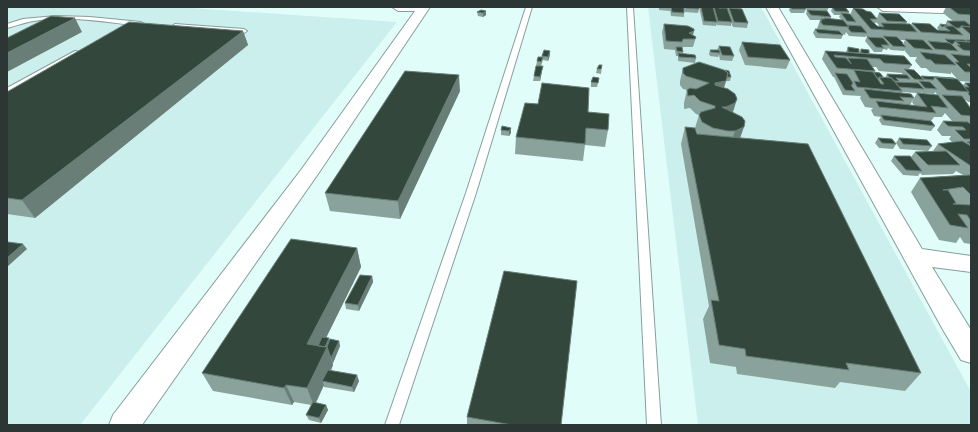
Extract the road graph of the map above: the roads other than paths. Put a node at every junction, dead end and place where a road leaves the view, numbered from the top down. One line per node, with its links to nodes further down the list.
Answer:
1 (398, 7): 6 (street)
2 (529, 7): 20 (lane)
3 (630, 7): 21 (lane)
4 (772, 7): 16 (street)
5 (883, 7): 7 (street)
6 (424, 8): 19 (street)
7 (971, 10)
8 (130, 23): 9 (lane); 11 (lane); 12 (lane)
9 (148, 24)
10 (164, 25): 13 (lane)
11 (7, 26)
12 (116, 31)
13 (244, 31)
14 (83, 49): 15 (lane)
15 (7, 91)
16 (915, 256): 17 (street); 18 (street)
17 (971, 264)
18 (971, 352)
19 (124, 425)
20 (392, 425)
21 (654, 425)

